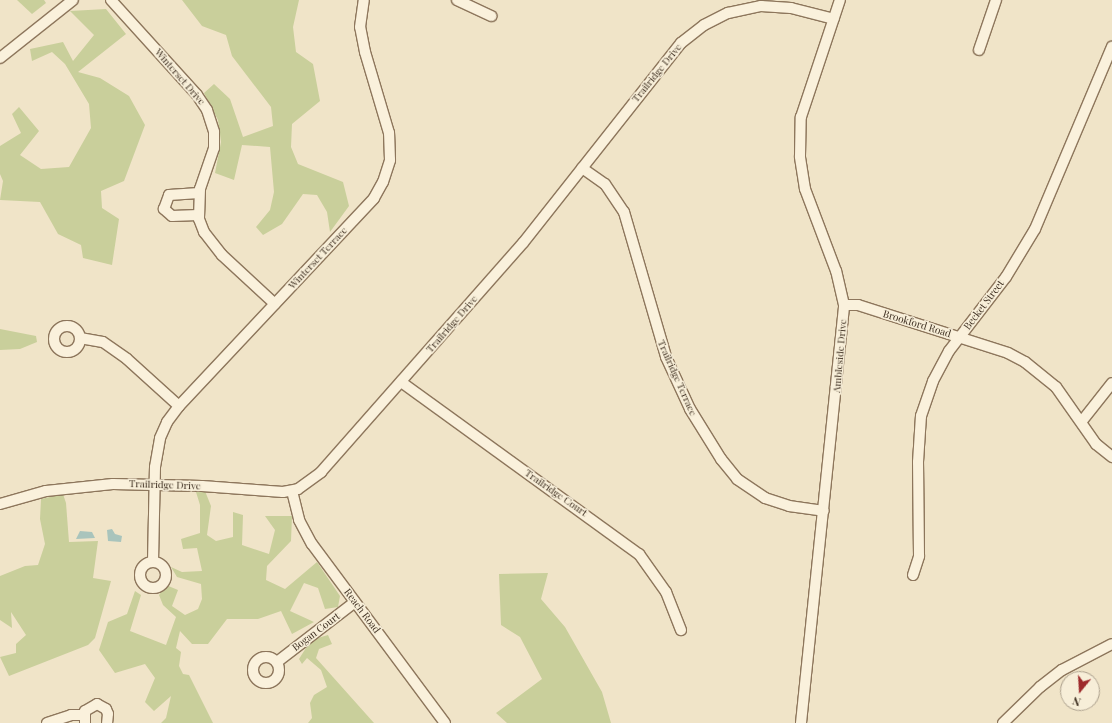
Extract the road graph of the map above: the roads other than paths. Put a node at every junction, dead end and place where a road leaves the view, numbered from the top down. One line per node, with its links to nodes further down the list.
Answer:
1 (73, 0): 11 (street)
2 (111, 0): 13 (street, Winterset Drive)
3 (364, 0): 15 (street, Winterset Terrace)
4 (457, 0): 7 (street)
5 (840, 0): 8 (street, Ambleside Drive)
6 (996, 0): 10 (street)
7 (492, 16)
8 (834, 19): 12 (street, Trailridge Drive); 16 (street, Ambleside Drive)
9 (1112, 47): 17 (street, Becket Street)
10 (979, 50)
11 (0, 58)
12 (582, 168): 19 (street, Trailridge Drive); 27 (street, Trailridge Terrace)
13 (199, 193): 14 (street, Winterset Drive); 14 (street)
14 (198, 215): 15 (street, Winterset Drive)
15 (275, 304): 21 (street, Winterset Terrace)
16 (844, 305): 17 (street, Brookford Road); 27 (street, Ambleside Drive)
17 (960, 337): 22 (street, Brookford Road); 29 (street, Becket Street)
18 (80, 338): 21 (street)
19 (401, 382): 25 (street, Trailridge Drive); 31 (street, Trailridge Court)
20 (1112, 383): 22 (street)
21 (179, 406): 24 (street, Winterset Terrace)
22 (1082, 421): 23 (street, Brookford Road)
23 (1112, 457)
24 (155, 484): 25 (street, Trailridge Drive); 26 (street, Trailridge Drive); 28 (street, Winterset Terrace)
25 (292, 491): 30 (street, Reach Road)
26 (0, 504)
27 (824, 511): 38 (street, Ambleside Drive)
28 (153, 562)
29 (913, 575)
30 (356, 602): 33 (street, Bogan Court); 37 (street, Reach Road)
31 (681, 630)
32 (1112, 644): 39 (street)
33 (277, 662)
34 (84, 719): 35 (street); 36 (street)
35 (48, 723)
36 (107, 723)
37 (445, 723)
38 (801, 723)
39 (1004, 723)

